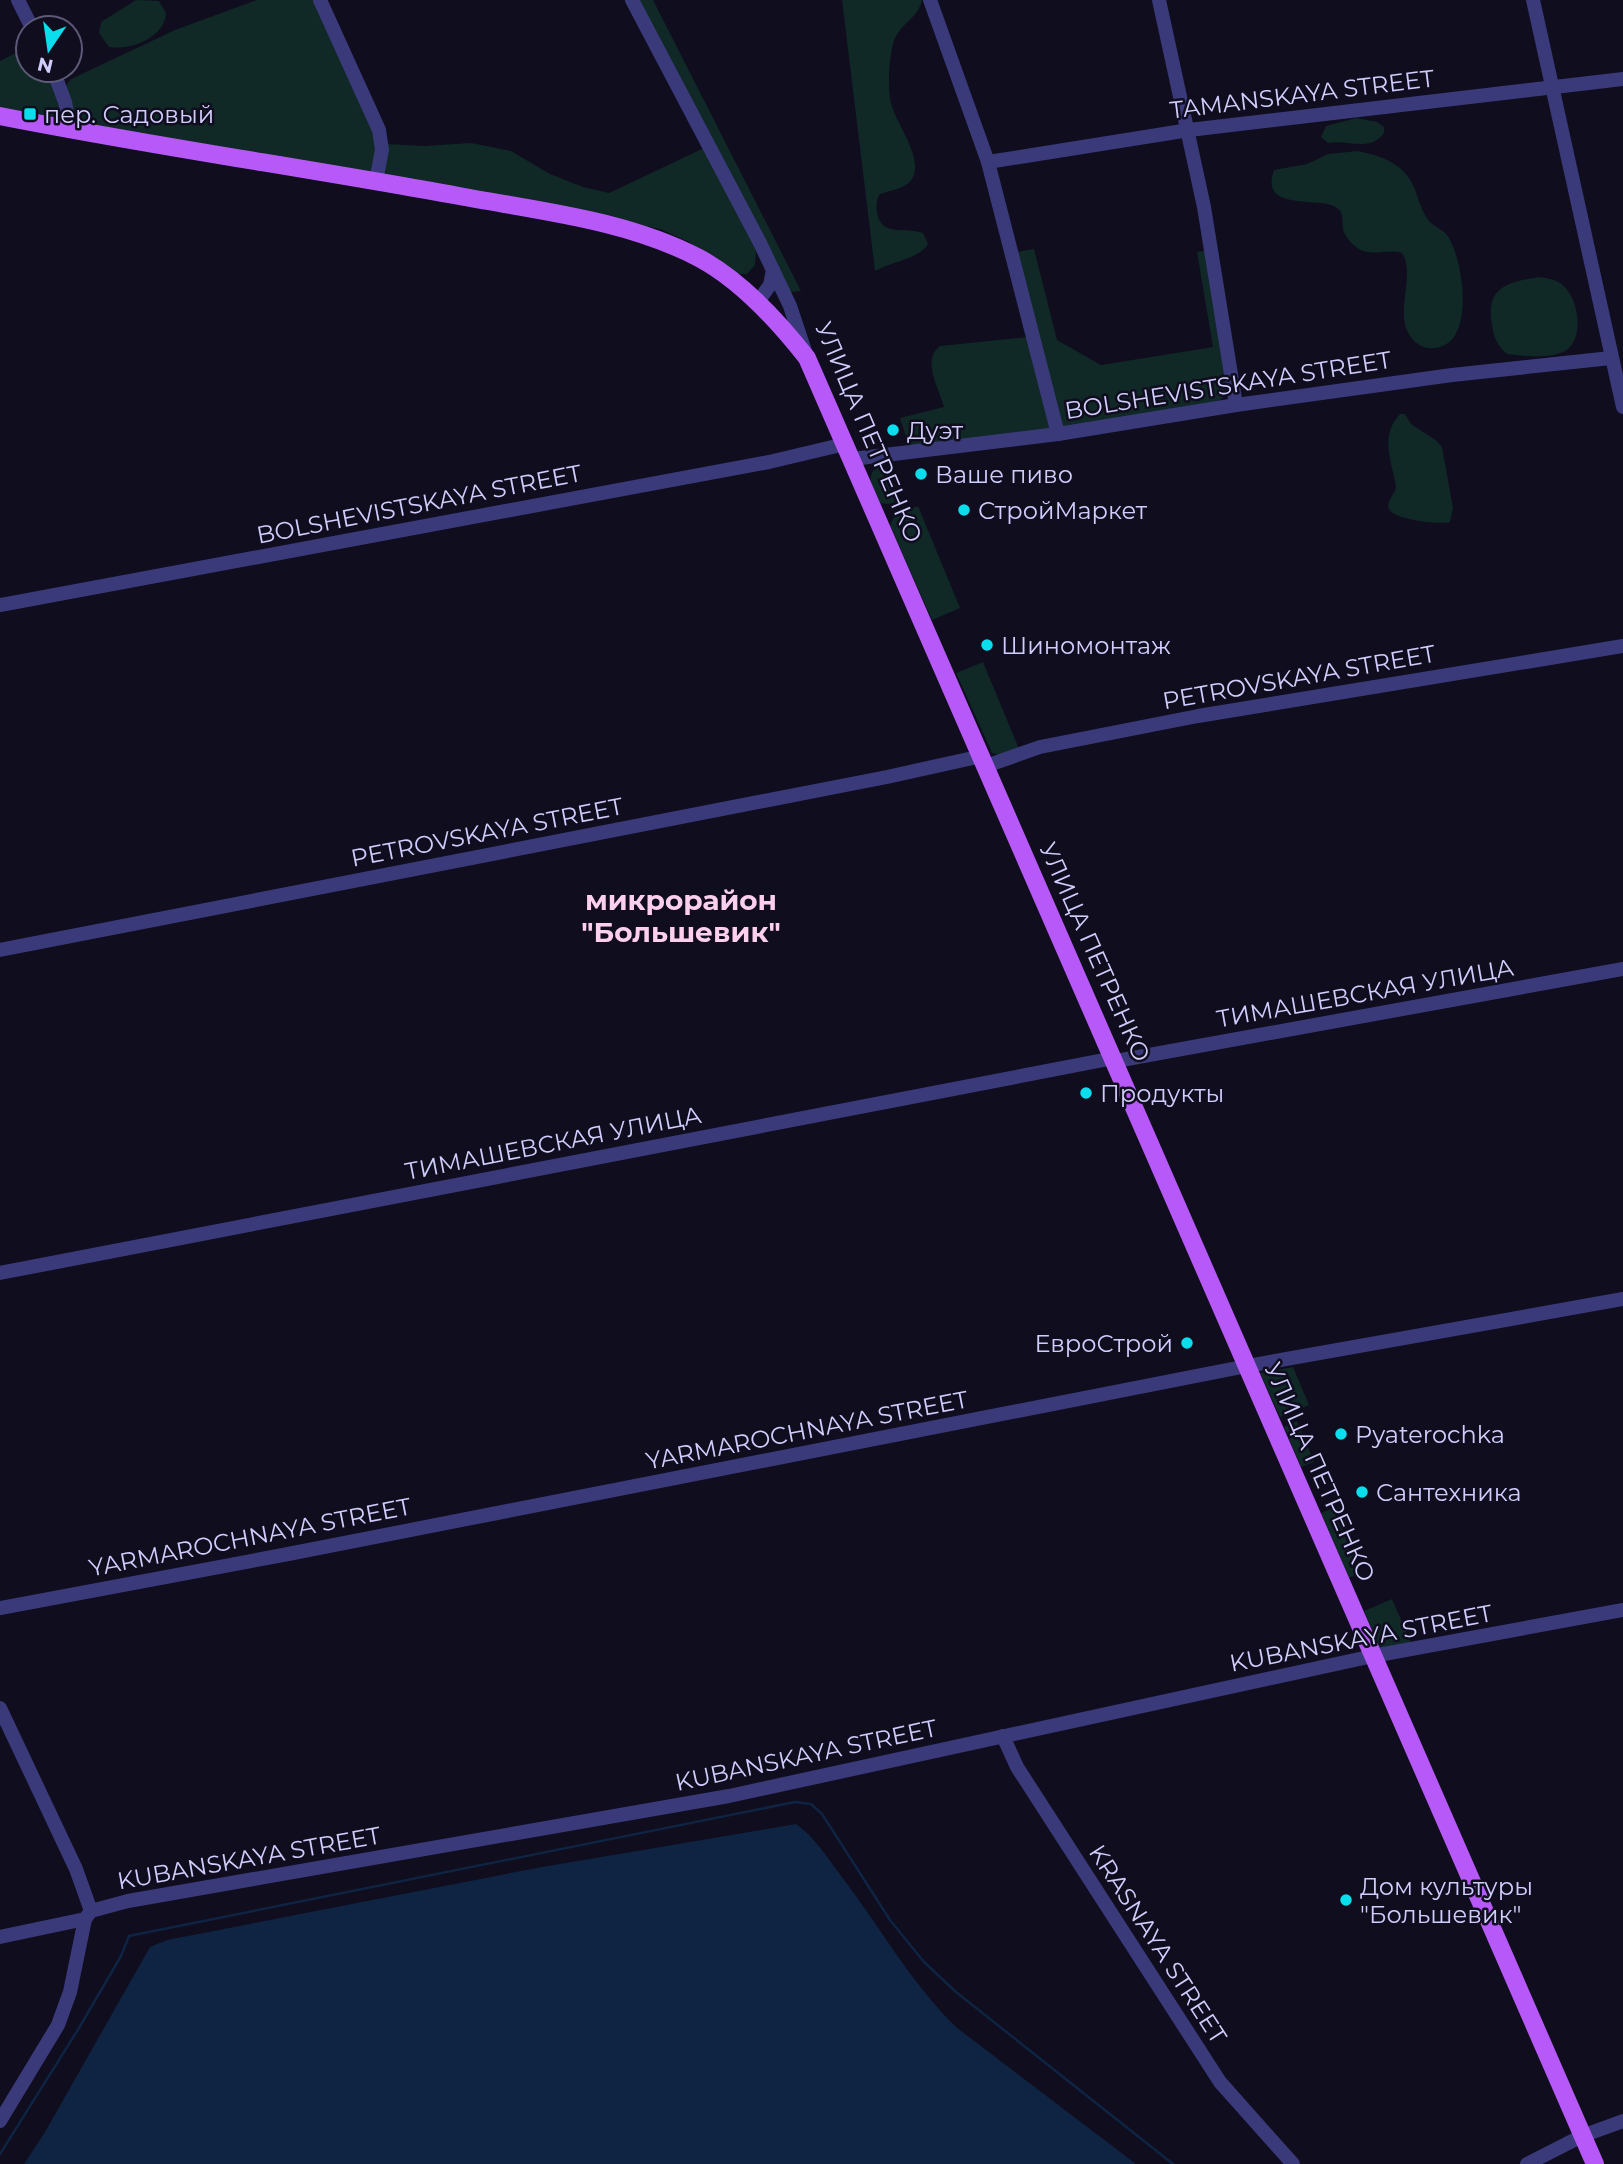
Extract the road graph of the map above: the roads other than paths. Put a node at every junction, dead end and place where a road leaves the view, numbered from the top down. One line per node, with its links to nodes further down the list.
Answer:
1 (320, 0): 13 (street)
2 (632, 0): 14 (street, УЛИЦА ПЕТРЕНКО)
3 (930, 0): 12 (street)
4 (1159, 0): 11 (street)
5 (1534, 0): 8 (street)
6 (1623, 79): 8 (street, TAMANSKAYA STREET)
7 (58, 84): 10 (street)
8 (1552, 87): 11 (street, TAMANSKAYA STREET); 17 (street)
9 (0, 116): 10 (main road)
10 (70, 130): 13 (main road)
11 (1189, 130): 12 (street, TAMANSKAYA STREET); 18 (street)
12 (988, 162): 20 (street)
13 (376, 181): 15 (main road)
14 (773, 270): 15 (street); 16 (street, УЛИЦА ПЕТРЕНКО)
15 (757, 303): 16 (main road)
16 (807, 358): 21 (main road, УЛИЦА ПЕТРЕНКО)
17 (1616, 362): 18 (street, BOLSHEVISTSKAYA STREET); 19 (street)
18 (1237, 405): 20 (street, BOLSHEVISTSKAYA STREET)
19 (1623, 407)
20 (1058, 434): 21 (street, BOLSHEVISTSKAYA STREET)
21 (848, 452): 22 (street, BOLSHEVISTSKAYA STREET); 24 (main road, УЛИЦА ПЕТРЕНКО)
22 (0, 605)
23 (1623, 646): 24 (street, PETROVSKAYA STREET)
24 (984, 761): 25 (street, PETROVSKAYA STREET); 27 (main road, УЛИЦА ПЕТРЕНКО)
25 (0, 950)
26 (1623, 969): 27 (street, ТИМАШЕВСКАЯ УЛИЦА)
27 (1115, 1060): 28 (street, ТИМАШЕВСКАЯ УЛИЦА); 30 (main road, УЛИЦА ПЕТРЕНКО)
28 (0, 1273)
29 (1623, 1299): 30 (street, YARMAROCHNAYA STREET)
30 (1247, 1366): 31 (street, YARMAROCHNAYA STREET); 33 (main road, УЛИЦА ПЕТРЕНКО)
31 (0, 1608)
32 (1623, 1610): 33 (street, KUBANSKAYA STREET)
33 (1373, 1656): 35 (street, KUBANSKAYA STREET); 40 (main road, УЛИЦА ПЕТРЕНКО)
34 (0, 1708): 36 (street)
35 (1003, 1736): 36 (street, KUBANSKAYA STREET); 41 (street, KRASNAYA STREET)
36 (88, 1915): 37 (street, KUBANSKAYA STREET); 38 (street)
37 (0, 1937)
38 (0, 2120)
39 (1623, 2121): 40 (street)
40 (1582, 2136): 42 (street); 43 (main road, УЛИЦА ПЕТРЕНКО)
41 (1293, 2164)
42 (1527, 2164)
43 (1595, 2164)

